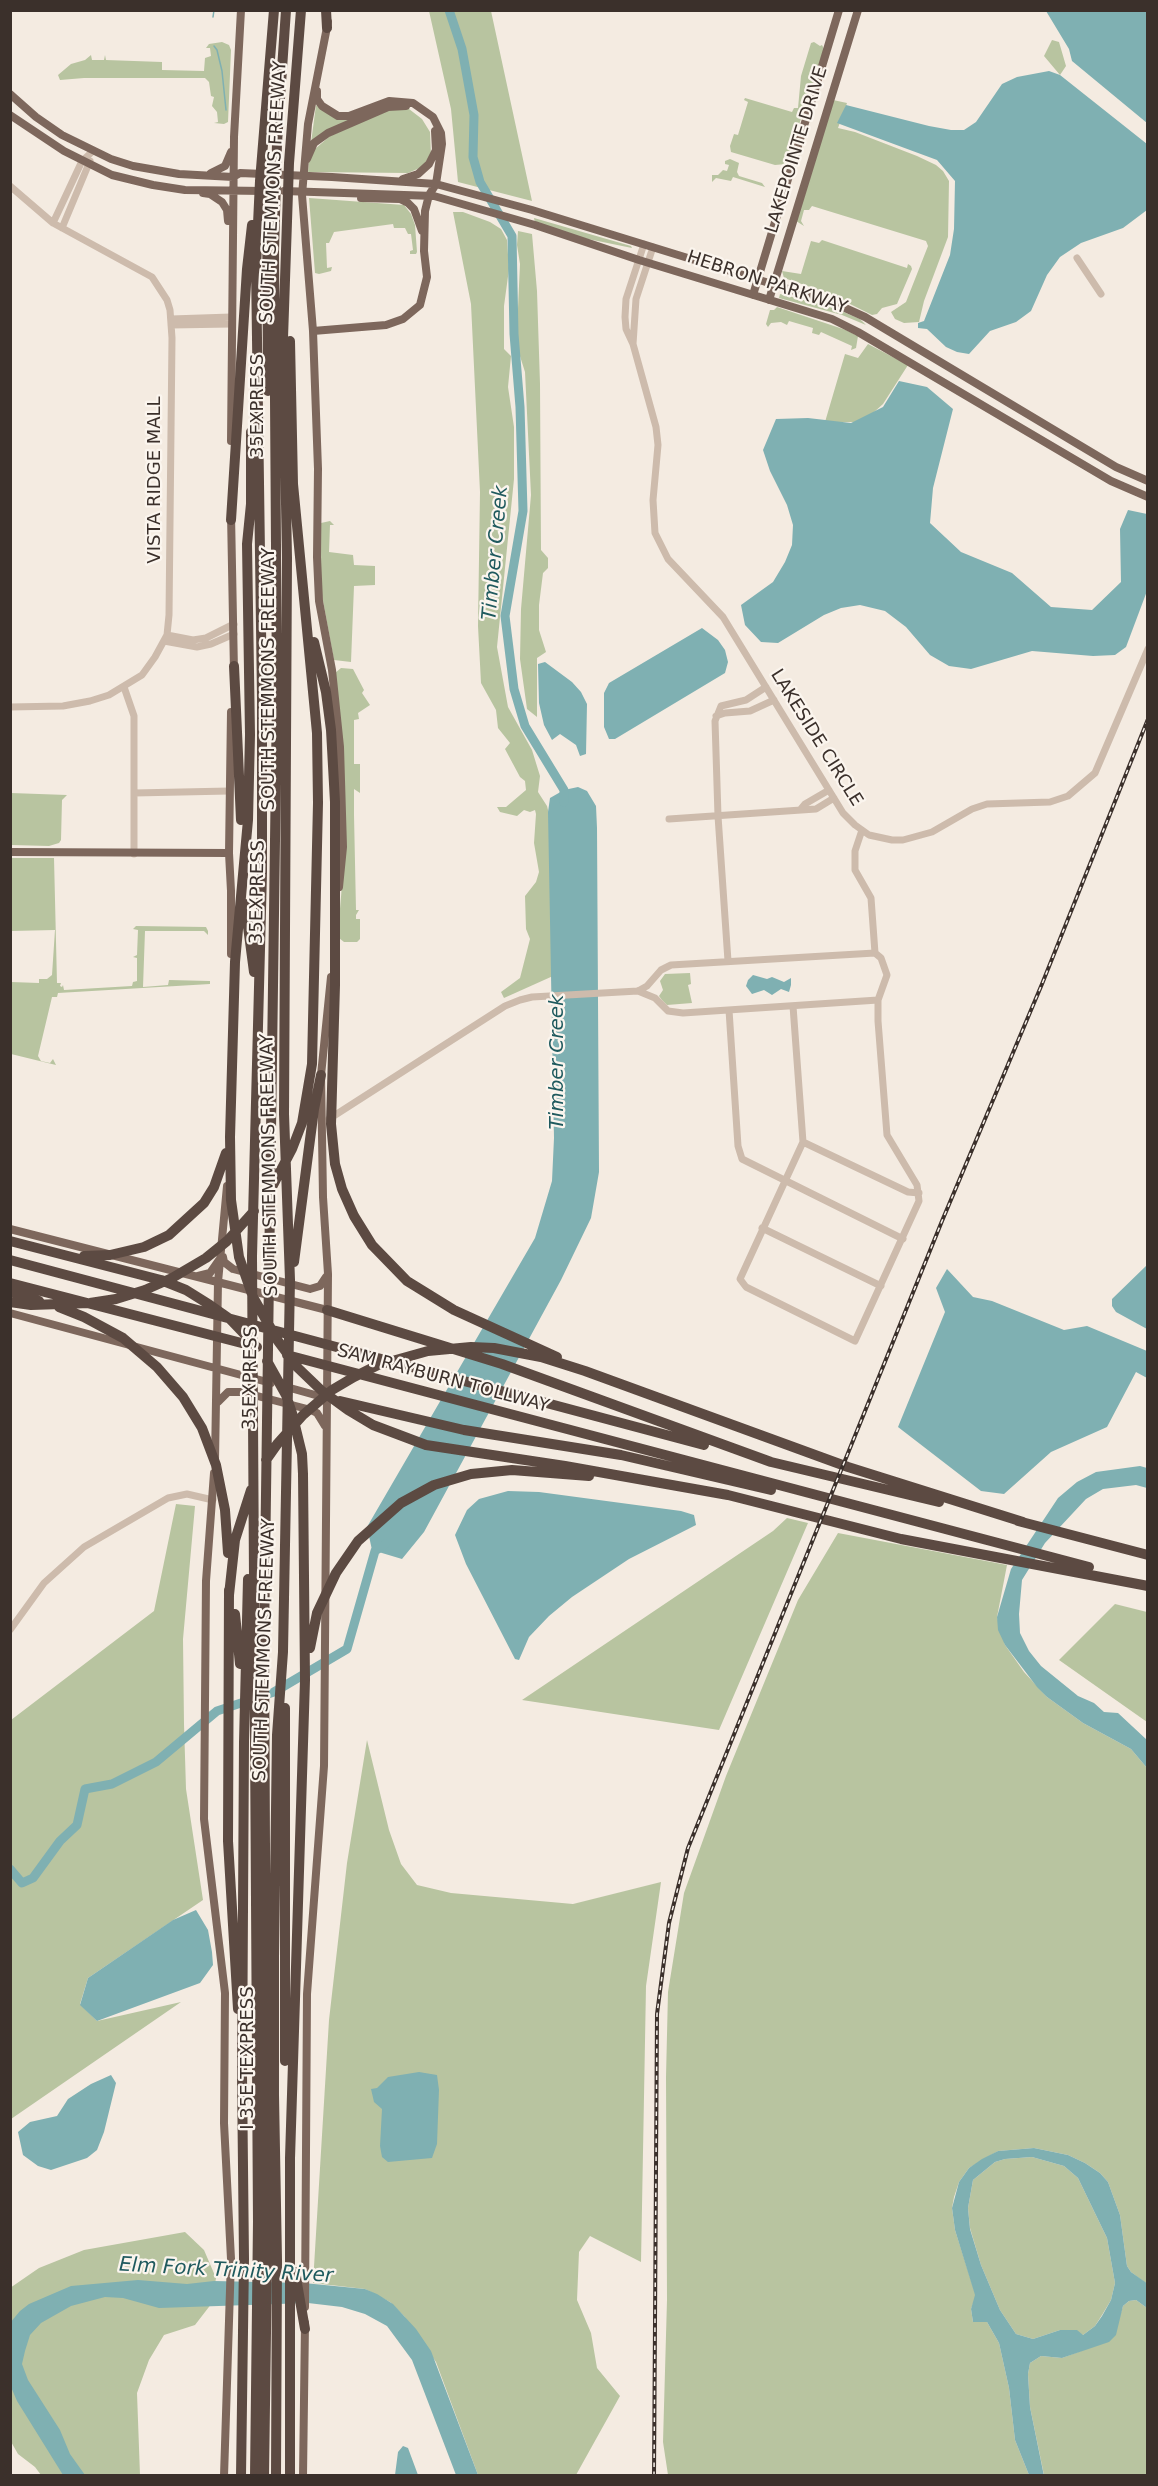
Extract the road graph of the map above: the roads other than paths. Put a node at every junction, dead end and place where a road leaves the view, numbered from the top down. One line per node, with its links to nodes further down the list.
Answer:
1 (241, 10): 15 (main road, SOUTH STEMMONS FREEWAY)
2 (274, 10): 19 (highway, SOUTH STEMMONS FREEWAY)
3 (286, 10): 16 (highway)
4 (296, 10): 16 (highway)
5 (301, 10): 30 (highway, SOUTH STEMMONS FREEWAY)
6 (328, 10): 9 (highway)
7 (839, 10): 10 (main road, LAKEPOINTE DRIVE)
8 (858, 10): 11 (main road, LAKEPOINTE DRIVE)
9 (327, 28): 12 (main road, SOUTH STEMMONS FREEWAY)
10 (830, 42): 11 (main road); 39 (main road, LAKEPOINTE DRIVE)
11 (847, 46): 40 (main road, LAKEPOINTE DRIVE)
12 (316, 84): 20 (main road, SOUTH STEMMONS FREEWAY); 24 (main road)
13 (10, 94): 17 (main road, HEBRON PARKWAY)
14 (10, 115): 18 (main road)
15 (234, 137): 21 (main road); 22 (main road, SOUTH STEMMONS FREEWAY)
16 (277, 143): 54 (highway, 35EXPRESS)
17 (93, 151): 18 (street); 21 (main road, HEBRON PARKWAY)
18 (85, 163): 26 (main road); 32 (street); 33 (street)
19 (261, 164): 31 (highway, SOUTH STEMMONS FREEWAY); 54 (highway)
20 (303, 171): 23 (main road); 47 (main road, SOUTH STEMMONS FREEWAY)
21 (204, 175): 22 (main road, HEBRON PARKWAY)
22 (236, 175): 23 (main road, HEBRON PARKWAY); 27 (main road, SOUTH STEMMONS FREEWAY)
23 (392, 181): 24 (main road, HEBRON PARKWAY)
24 (436, 184): 29 (main road); 35 (main road, HEBRON PARKWAY)
25 (10, 186): 32 (street, VISTA RIDGE MALL)
26 (185, 190): 27 (main road); 37 (main road)
27 (237, 190): 28 (main road); 37 (main road, SOUTH STEMMONS FREEWAY)
28 (350, 192): 29 (main road, HEBRON PARKWAY); 34 (main road)
29 (429, 195): 34 (main road); 38 (main road, HEBRON PARKWAY)
30 (287, 203): 58 (highway); 105 (highway, SOUTH STEMMONS FREEWAY)
31 (258, 207): 49 (highway, SOUTH STEMMONS FREEWAY); 57 (highway)
32 (53, 223): 33 (street, VISTA RIDGE MALL)
33 (62, 228): 45 (street, VISTA RIDGE MALL)
34 (424, 239): 47 (main road)
35 (648, 245): 38 (street, LAKESIDE CIRCLE); 39 (main road, HEBRON PARKWAY)
36 (1077, 258): 41 (street)
37 (232, 260): 44 (main road, SOUTH STEMMONS FREEWAY)
38 (643, 261): 42 (main road, HEBRON PARKWAY); 64 (street, LAKESIDE CIRCLE)
39 (757, 278): 40 (main road, HEBRON PARKWAY); 42 (main road, LAKEPOINTE DRIVE)
40 (775, 284): 43 (main road, LAKEPOINTE DRIVE); 46 (main road, HEBRON PARKWAY)
41 (1101, 294)
42 (753, 295): 43 (main road, HEBRON PARKWAY)
43 (769, 300): 48 (main road, HEBRON PARKWAY)
44 (231, 320): 45 (street); 57 (main road, SOUTH STEMMONS FREEWAY)
45 (171, 322): 60 (street, VISTA RIDGE MALL)
46 (877, 324): 48 (main road); 50 (main road, HEBRON PARKWAY)
47 (313, 331): 88 (main road, SOUTH STEMMONS FREEWAY)
48 (869, 338): 52 (main road, HEBRON PARKWAY)
49 (256, 363): 85 (highway, SOUTH STEMMONS FREEWAY); 90 (highway)
50 (1029, 414): 51 (main road, HEBRON PARKWAY); 52 (main road)
51 (1038, 419): 53 (main road); 55 (main road, HEBRON PARKWAY)
52 (1022, 428): 53 (main road, HEBRON PARKWAY)
53 (1030, 433): 56 (main road, HEBRON PARKWAY)
54 (275, 470): 130 (highway, 35EXPRESS)
55 (1148, 481)
56 (1148, 497)
57 (231, 520): 59 (main road, SOUTH STEMMONS FREEWAY)
58 (306, 613): 109 (highway); 115 (highway)
59 (234, 629): 60 (street); 62 (main road, SOUTH STEMMONS FREEWAY)
60 (165, 638): 63 (street, VISTA RIDGE MALL)
61 (1148, 649): 75 (street, LAKESIDE CIRCLE)
62 (234, 666): 69 (main road, SOUTH STEMMONS FREEWAY); 85 (highway)
63 (124, 687): 66 (street, VISTA RIDGE MALL); 70 (street)
64 (766, 687): 65 (street, LAKESIDE CIRCLE); 67 (street)
65 (774, 700): 67 (street); 68 (street, LAKESIDE CIRCLE)
66 (10, 707)
67 (716, 716): 73 (street)
68 (829, 790): 71 (street, LAKESIDE CIRCLE); 72 (street)
69 (230, 791): 70 (street); 77 (main road, SOUTH STEMMONS FREEWAY)
70 (134, 793): 78 (street)
71 (834, 798): 72 (street); 75 (street, LAKESIDE CIRCLE)
72 (800, 810): 73 (street)
73 (718, 816): 74 (street); 80 (street)
74 (669, 819)
75 (862, 830): 79 (street)
76 (10, 852): 78 (main road)
77 (229, 853): 78 (main road); 98 (main road, SOUTH STEMMONS FREEWAY)
78 (134, 854)
79 (875, 953): 80 (street); 84 (street)
80 (728, 961): 81 (street)
81 (655, 977): 82 (street); 83 (street)
82 (638, 991): 83 (street); 89 (street)
83 (655, 998): 87 (street)
84 (878, 999): 86 (street); 93 (street)
85 (258, 1002): 130 (highway, SOUTH STEMMONS FREEWAY)
86 (793, 1006): 87 (street); 91 (street)
87 (729, 1010): 92 (street)
88 (321, 1075): 89 (main road, SOUTH STEMMONS FREEWAY); 105 (highway)
89 (322, 1123): 101 (main road, SOUTH STEMMONS FREEWAY)
90 (230, 1137): 99 (highway); 122 (highway)
91 (803, 1142): 92 (street); 93 (street)
92 (785, 1181): 94 (street); 96 (street)
93 (919, 1193): 96 (street)
94 (762, 1228): 106 (street); 106 (street)
95 (10, 1229): 102 (main road)
96 (903, 1239): 106 (street)
97 (10, 1241): 99 (highway)
98 (222, 1254): 102 (main road); 103 (main road, SOUTH STEMMONS FREEWAY); 105 (main road)
99 (72, 1256): 131 (highway)
100 (10, 1260): 120 (highway, SAM RAYBURN TOLLWAY)
101 (328, 1274): 105 (main road); 111 (main road, SOUTH STEMMONS FREEWAY)
102 (194, 1276): 103 (main road)
103 (218, 1282): 107 (main road); 110 (main road, SOUTH STEMMONS FREEWAY)
104 (10, 1283): 124 (highway, SAM RAYBURN TOLLWAY)
105 (294, 1283): 133 (highway, SOUTH STEMMONS FREEWAY)
106 (881, 1286)
107 (244, 1289): 110 (main road); 111 (main road)
108 (10, 1291): 128 (highway)
109 (10, 1302)
110 (218, 1303): 113 (main road, SOUTH STEMMONS FREEWAY)
111 (327, 1310): 114 (main road, SOUTH STEMMONS FREEWAY); 120 (highway)
112 (10, 1313): 113 (main road)
113 (218, 1369): 116 (main road); 118 (main road, SOUTH STEMMONS FREEWAY)
114 (326, 1369): 116 (main road); 117 (main road, SOUTH STEMMONS FREEWAY)
115 (585, 1371): 125 (highway); 128 (highway)
116 (295, 1389): 117 (main road)
117 (326, 1398): 119 (main road, SOUTH STEMMONS FREEWAY); 124 (highway)
118 (218, 1402): 119 (main road); 121 (main road, SOUTH STEMMONS FREEWAY)
119 (326, 1428): 139 (main road, SOUTH STEMMONS FREEWAY)
120 (771, 1462): 125 (highway)
121 (215, 1468): 123 (main road, SOUTH STEMMONS FREEWAY); 130 (highway)
122 (658, 1484): 127 (highway); 131 (highway)
123 (213, 1500): 129 (street); 140 (main road, SOUTH STEMMONS FREEWAY)
124 (868, 1508): 127 (highway)
125 (1023, 1522): 126 (highway)
126 (1148, 1555)
127 (1148, 1584)
128 (229, 1595): 134 (highway)
129 (10, 1630)
130 (251, 1644): 132 (highway); 132 (highway)
131 (305, 1680): 135 (highway)
132 (254, 1740): 133 (highway); 133 (highway)
133 (265, 1928): 134 (highway, SOUTH STEMMONS FREEWAY); 134 (highway, SOUTH STEMMONS FREEWAY); 135 (highway)
134 (255, 1993): 136 (highway, SOUTH STEMMONS FREEWAY); 137 (highway, SOUTH STEMMONS FREEWAY); 142 (highway)
135 (290, 1993): 146 (highway)
136 (276, 2196): 137 (highway, SOUTH STEMMONS FREEWAY); 139 (highway)
137 (267, 2261): 138 (highway, SOUTH STEMMONS FREEWAY); 138 (highway, SOUTH STEMMONS FREEWAY)
138 (266, 2318): 141 (highway); 143 (highway); 144 (highway); 145 (highway)
139 (304, 2328): 147 (main road, SOUTH STEMMONS FREEWAY)
140 (225, 2475)
141 (234, 2475)
142 (241, 2475)
143 (255, 2475)
144 (264, 2475)
145 (276, 2475)
146 (290, 2475)
147 (303, 2475)

